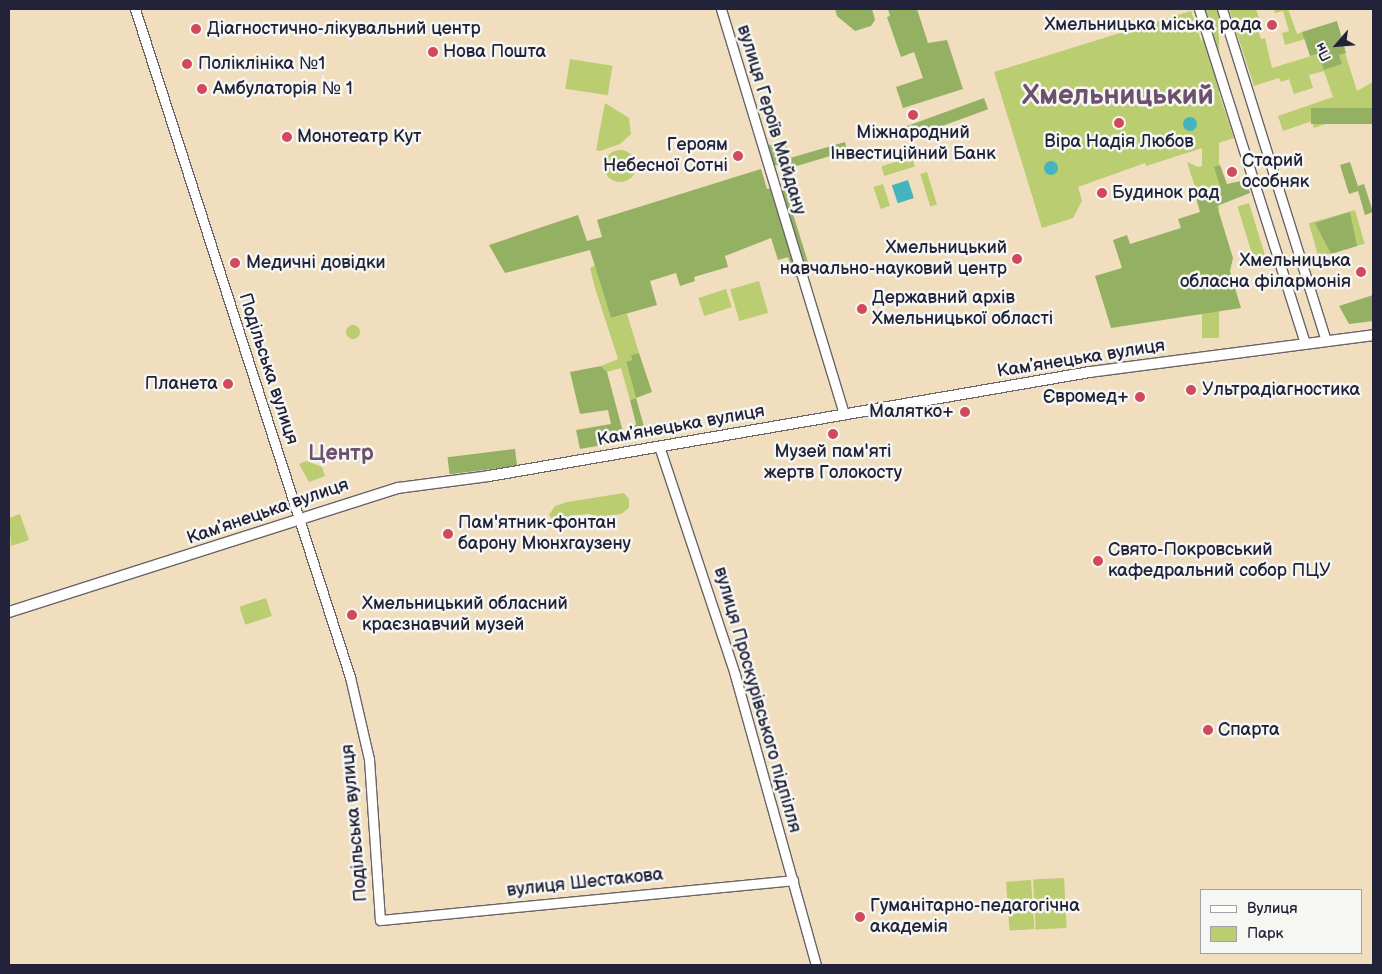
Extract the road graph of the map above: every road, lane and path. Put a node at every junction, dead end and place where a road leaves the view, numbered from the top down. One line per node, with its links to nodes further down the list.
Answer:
1 (135, 9): 10 (street, Подільська вулиця)
2 (720, 9): 8 (street, вулиця Героїв Майдану)
3 (1199, 9): 7 (street)
4 (1222, 9): 6 (street)
5 (1373, 336): 6 (main road, Камʼянецька вулиця)
6 (1326, 341): 7 (main road, Камʼянецька вулиця)
7 (1305, 344): 8 (main road, Камʼянецька вулиця)
8 (844, 413): 9 (main road, Камʼянецька вулиця)
9 (659, 446): 10 (main road, Камʼянецька вулиця); 12 (street, вулиця Проскурівського підпілля)
10 (298, 520): 11 (main road, Камʼянецька вулиця); 13 (street, Подільська вулиця)
11 (9, 612)
12 (793, 880): 13 (street, вулиця Шестакова); 14 (street, вулиця Проскурівського підпілля)
13 (380, 920)
14 (816, 965)

